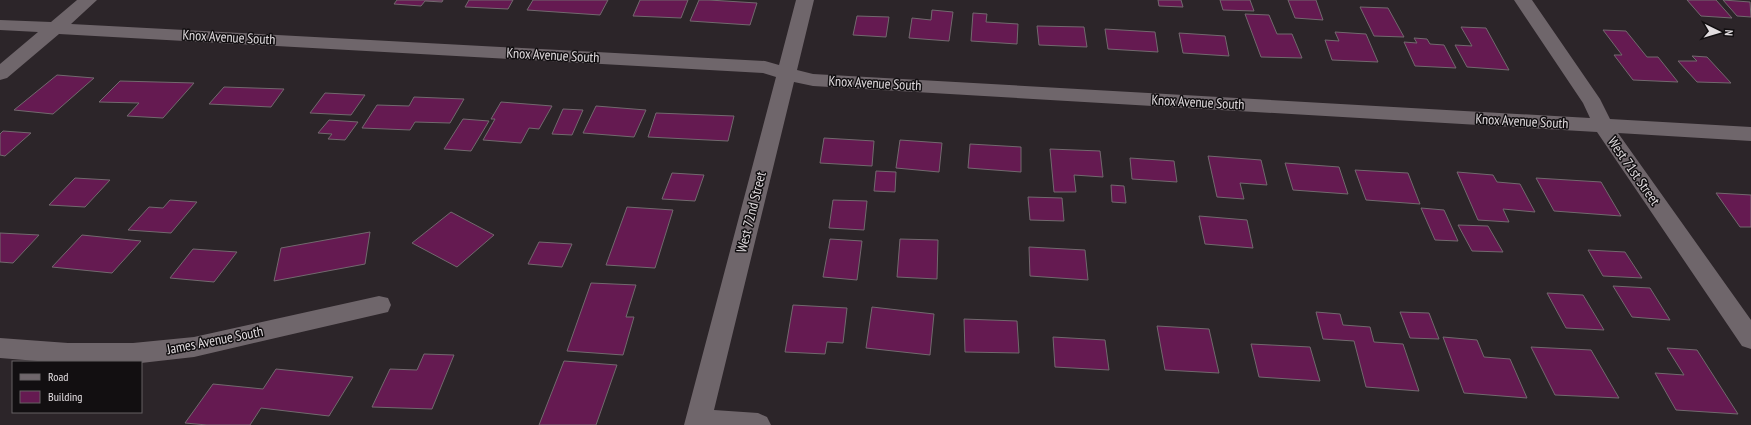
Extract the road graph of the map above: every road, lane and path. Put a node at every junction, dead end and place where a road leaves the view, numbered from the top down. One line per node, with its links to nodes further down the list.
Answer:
1 (88, 0): 5 (street)
2 (805, 0): 7 (street, West 72nd Street)
3 (1523, 0): 8 (street, West 71st Street)
4 (0, 25): 5 (street, Knox Avenue South)
5 (55, 28): 6 (street); 7 (street, Knox Avenue South)
6 (0, 74)
7 (786, 74): 8 (street, Knox Avenue South); 13 (street, West 72nd Street)
8 (1603, 126): 9 (street, Knox Avenue South); 11 (street, West 71st Street)
9 (1751, 134)
10 (379, 305): 12 (street, James Avenue South)
11 (1751, 339)
12 (0, 348)
13 (698, 423): 14 (street)
14 (758, 425)

